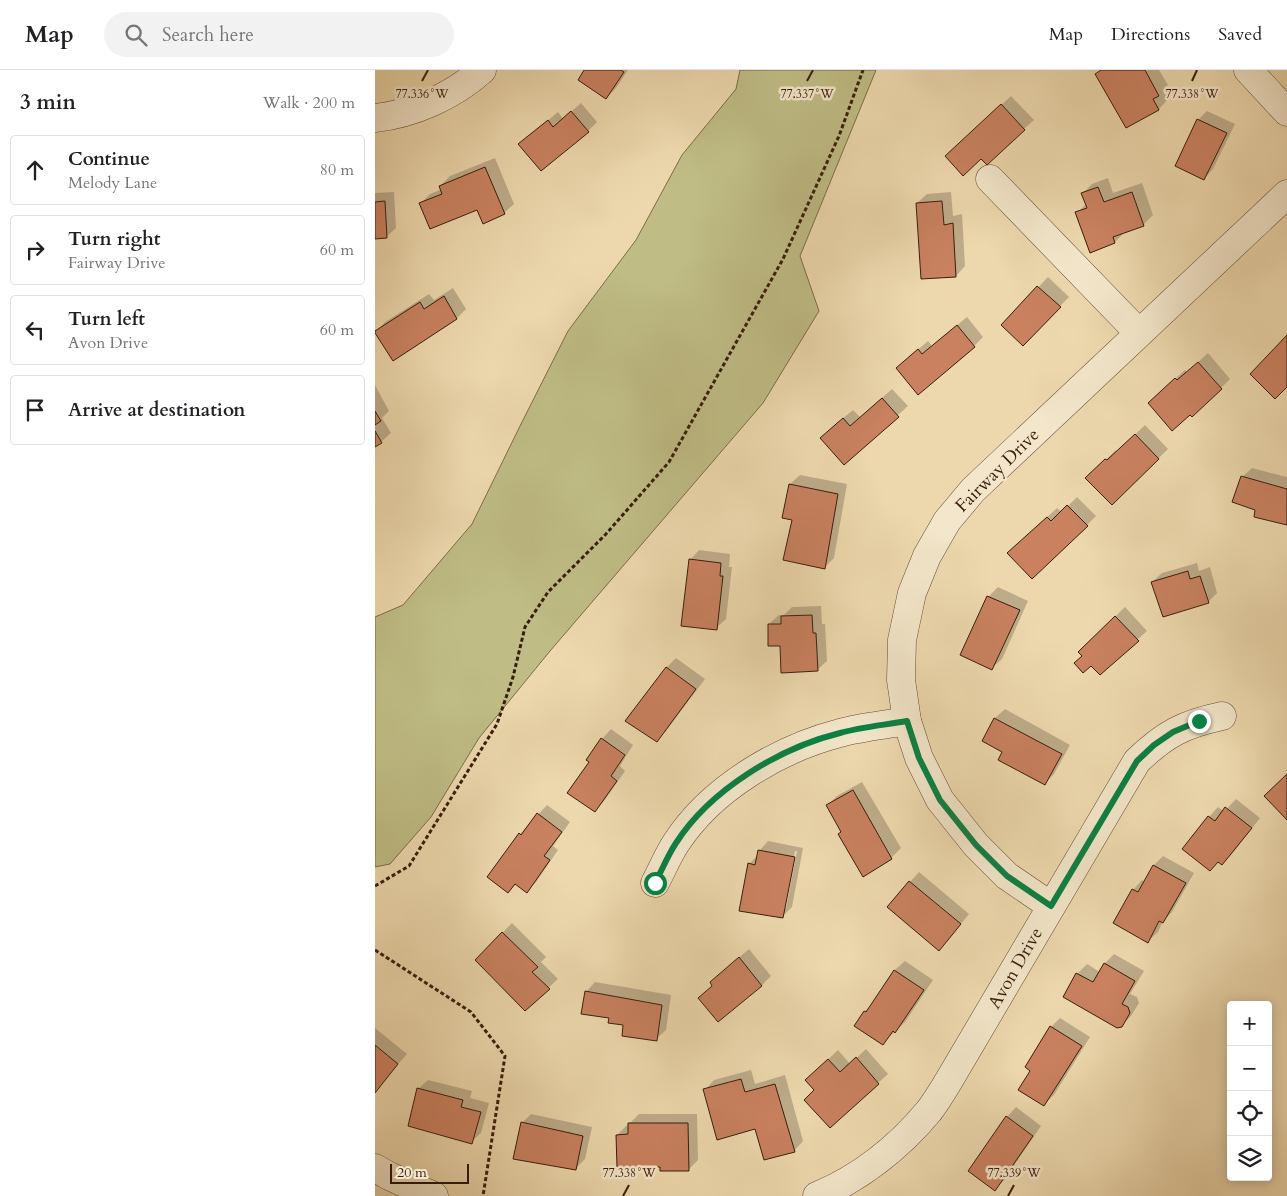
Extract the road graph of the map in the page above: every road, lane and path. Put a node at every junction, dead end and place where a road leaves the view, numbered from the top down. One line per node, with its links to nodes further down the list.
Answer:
1 (482, 70): 5 (street)
2 (863, 70): 12 (path)
3 (1248, 70): 4 (street)
4 (1287, 112)
5 (375, 118)
6 (989, 179): 8 (street)
7 (1287, 194): 8 (street, Fairway Drive)
8 (1139, 333): 10 (street, Fairway Drive)
9 (1222, 716): 13 (street, Avon Drive)
10 (907, 721): 11 (street); 13 (street, Fairway Drive)
11 (655, 883)
12 (375, 886)
13 (1051, 906): 18 (street, Avon Drive)
14 (375, 950): 17 (path)
15 (375, 1168): 16 (street)
16 (434, 1196)
17 (483, 1196)
18 (817, 1196)

